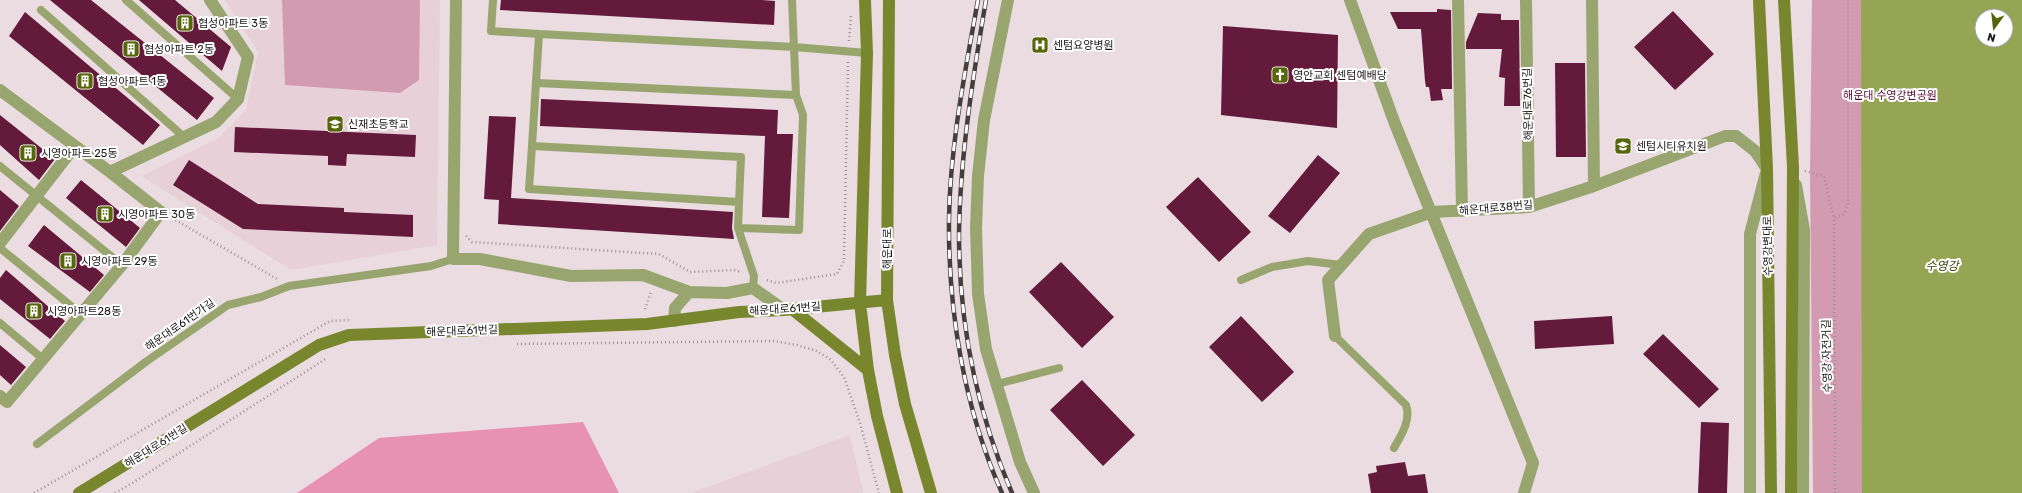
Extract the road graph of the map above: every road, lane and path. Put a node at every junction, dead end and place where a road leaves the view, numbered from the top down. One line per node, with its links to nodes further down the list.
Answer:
1 (126, 0): 25 (lane)
2 (210, 0): 25 (street)
3 (456, 0): 44 (street)
4 (493, 0): 18 (lane)
5 (792, 0): 19 (lane)
6 (865, 0): 21 (main road)
7 (889, 0): 53 (main road, 해운대로)
8 (1008, 0): 68 (street)
9 (1350, 0): 39 (street)
10 (1458, 0): 37 (street)
11 (1526, 0): 36 (street, 해운대로76번길)
12 (1592, 0): 33 (street)
13 (1759, 0): 31 (main road, 수영강변대로)
14 (1784, 0): 30 (main road)
15 (1848, 0): 40 (path)
16 (41, 10): 26 (lane)
17 (851, 14): 20 (path)
18 (539, 34): 19 (lane); 22 (lane)
19 (794, 47): 20 (lane); 24 (lane)
20 (848, 51): 21 (lane); 49 (path)
21 (867, 53): 54 (main road)
22 (537, 83): 24 (lane); 28 (lane)
23 (0, 90): 27 (street)
24 (796, 95): 41 (lane)
25 (238, 99): 26 (street)
26 (184, 137): 32 (street)
27 (75, 146): 32 (street); 34 (street)
28 (532, 146): 35 (lane); 35 (lane)
29 (0, 166): 34 (lane)
30 (1793, 167): 40 (path, 수영강 자전거길); 82 (main road); 83 (street)
31 (1767, 170): 33 (street, 해운대로38번길); 80 (street); 81 (main road, 수영강변대로)
32 (110, 172): 38 (street)
33 (1594, 186): 36 (street, 해운대로38번길)
34 (37, 196): 42 (street); 45 (lane)
35 (739, 202): 41 (lane)
36 (1529, 207): 37 (street, 해운대로38번길)
37 (1462, 211): 39 (street, 해운대로38번길)
38 (161, 212): 45 (street); 50 (path)
39 (1432, 212): 46 (street, 해운대로38번길); 79 (street)
40 (1834, 218): 84 (path, 수영강 자전거길)
41 (738, 228): 49 (lane)
42 (0, 243)
43 (0, 248): 58 (lane)
44 (453, 259): 48 (street); 50 (lane, 해운대로61번가길)
45 (122, 265): 58 (street)
46 (1341, 265): 47 (lane); 62 (street, 해운대로38번길)
47 (1241, 280)
48 (664, 282): 52 (street); 55 (street)
49 (754, 282): 52 (street); 57 (street)
50 (289, 286): 70 (lane, 해운대로61번가길)
51 (652, 289): 56 (path)
52 (689, 292): 55 (street)
53 (887, 300): 54 (main road, 해운대로61번길); 77 (main road, 해운대로)
54 (860, 302): 57 (main road, 해운대로61번길); 67 (main road)
55 (675, 308): 60 (street)
56 (639, 309)
57 (788, 310): 60 (main road, 해운대로61번길); 67 (main road)
58 (81, 314): 65 (street)
59 (354, 320): 72 (path)
60 (674, 321): 73 (main road, 해운대로61번길)
61 (0, 323): 65 (lane)
62 (1335, 336): 71 (lane)
63 (512, 344): 75 (path)
64 (332, 355): 74 (path)
65 (43, 359): 69 (street)
66 (1059, 368): 68 (lane)
67 (868, 370): 76 (main road)
68 (997, 384): 78 (street)
69 (0, 396)
70 (37, 444)
71 (1394, 448)
72 (34, 493)
73 (79, 493)
74 (115, 493)
75 (879, 493)
76 (897, 493)
77 (931, 493)
78 (1034, 493)
79 (1524, 493)
80 (1750, 493)
81 (1771, 493)
82 (1791, 493)
83 (1803, 493)
84 (1835, 493)

